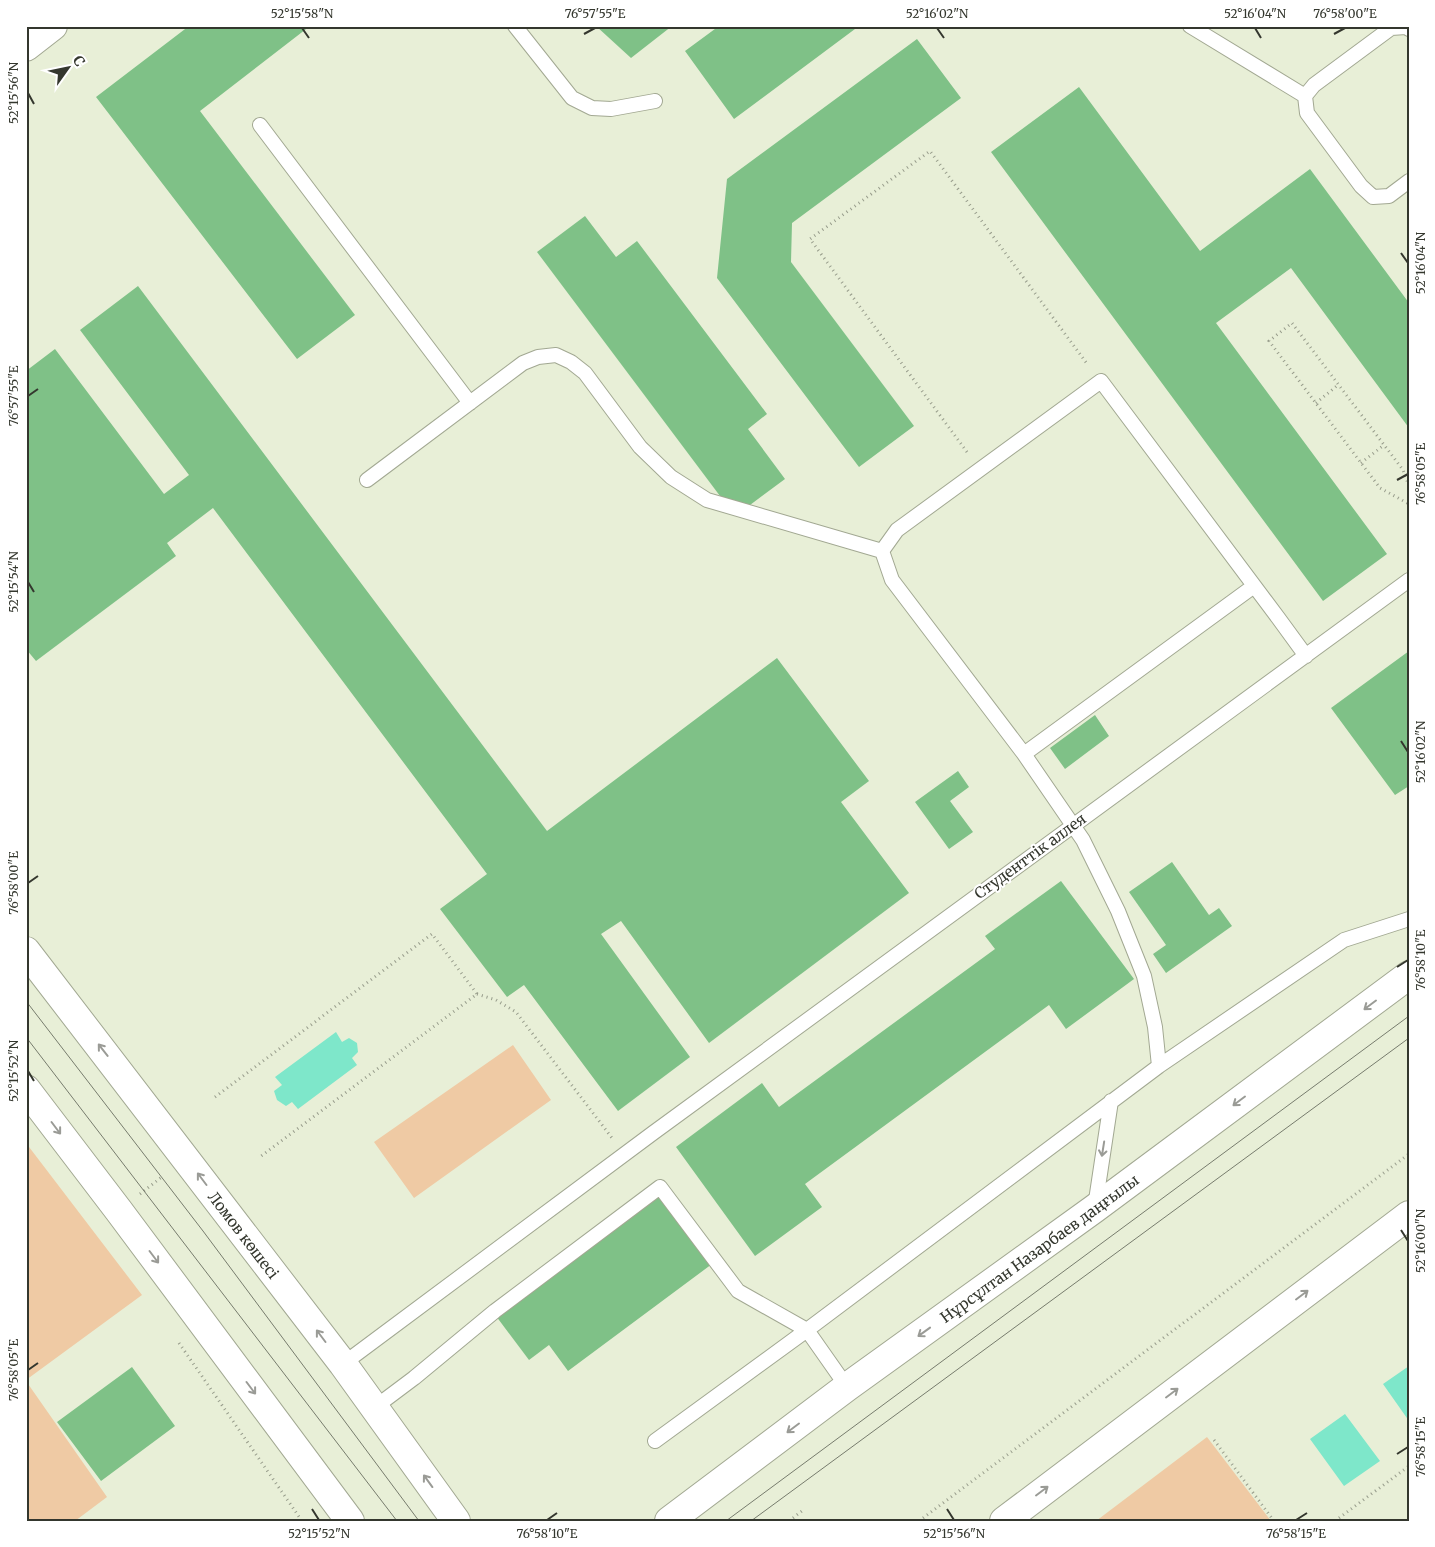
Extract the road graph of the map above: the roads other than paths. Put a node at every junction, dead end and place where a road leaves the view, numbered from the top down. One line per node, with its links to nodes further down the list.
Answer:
1 (53, 26): 5 (main road)
2 (515, 26): 7 (lane)
3 (1190, 26): 6 (lane)
4 (1409, 29): 6 (lane)
5 (26, 46)
6 (1305, 96): 9 (lane)
7 (656, 101)
8 (260, 125): 10 (lane)
9 (1409, 181)
10 (470, 403): 11 (lane); 12 (lane)
11 (367, 480)
12 (882, 552): 14 (lane); 16 (lane)
13 (1409, 580): 15 (lane, Студенттік аллея)
14 (1254, 586): 15 (lane); 16 (lane)
15 (1306, 656): 17 (lane, Студенттік аллея)
16 (1024, 754): 17 (lane)
17 (1073, 824): 21 (lane); 27 (lane, Студенттік аллея)
18 (1409, 919): 21 (lane)
19 (26, 951): 27 (main road, Ломов көшесі, one-way to 19)
20 (1409, 976): 24 (main road, Нұрсұлтан Назарбаев даңғылы, one-way to 24)
21 (1159, 1066): 23 (lane)
22 (26, 1089): 31 (main road, one-way to 31)
23 (1111, 1101): 24 (lane, one-way to 24); 26 (lane)
24 (1094, 1208): 28 (main road, Нұрсұлтан Назарбаев даңғылы, one-way to 28)
25 (1406, 1222): 34 (main road, one-way to 25)
26 (807, 1330): 28 (lane); 29 (lane); 30 (lane)
27 (342, 1364): 29 (main road, Ломов көшесі)
28 (847, 1387): 33 (main road, Нұрсұлтан Назарбаев даңғылы, one-way to 33)
29 (374, 1408): 32 (main road, Ломов көшесі, one-way to 29)
30 (655, 1441)
31 (350, 1521)
32 (456, 1521)
33 (669, 1521)
34 (1004, 1521)

